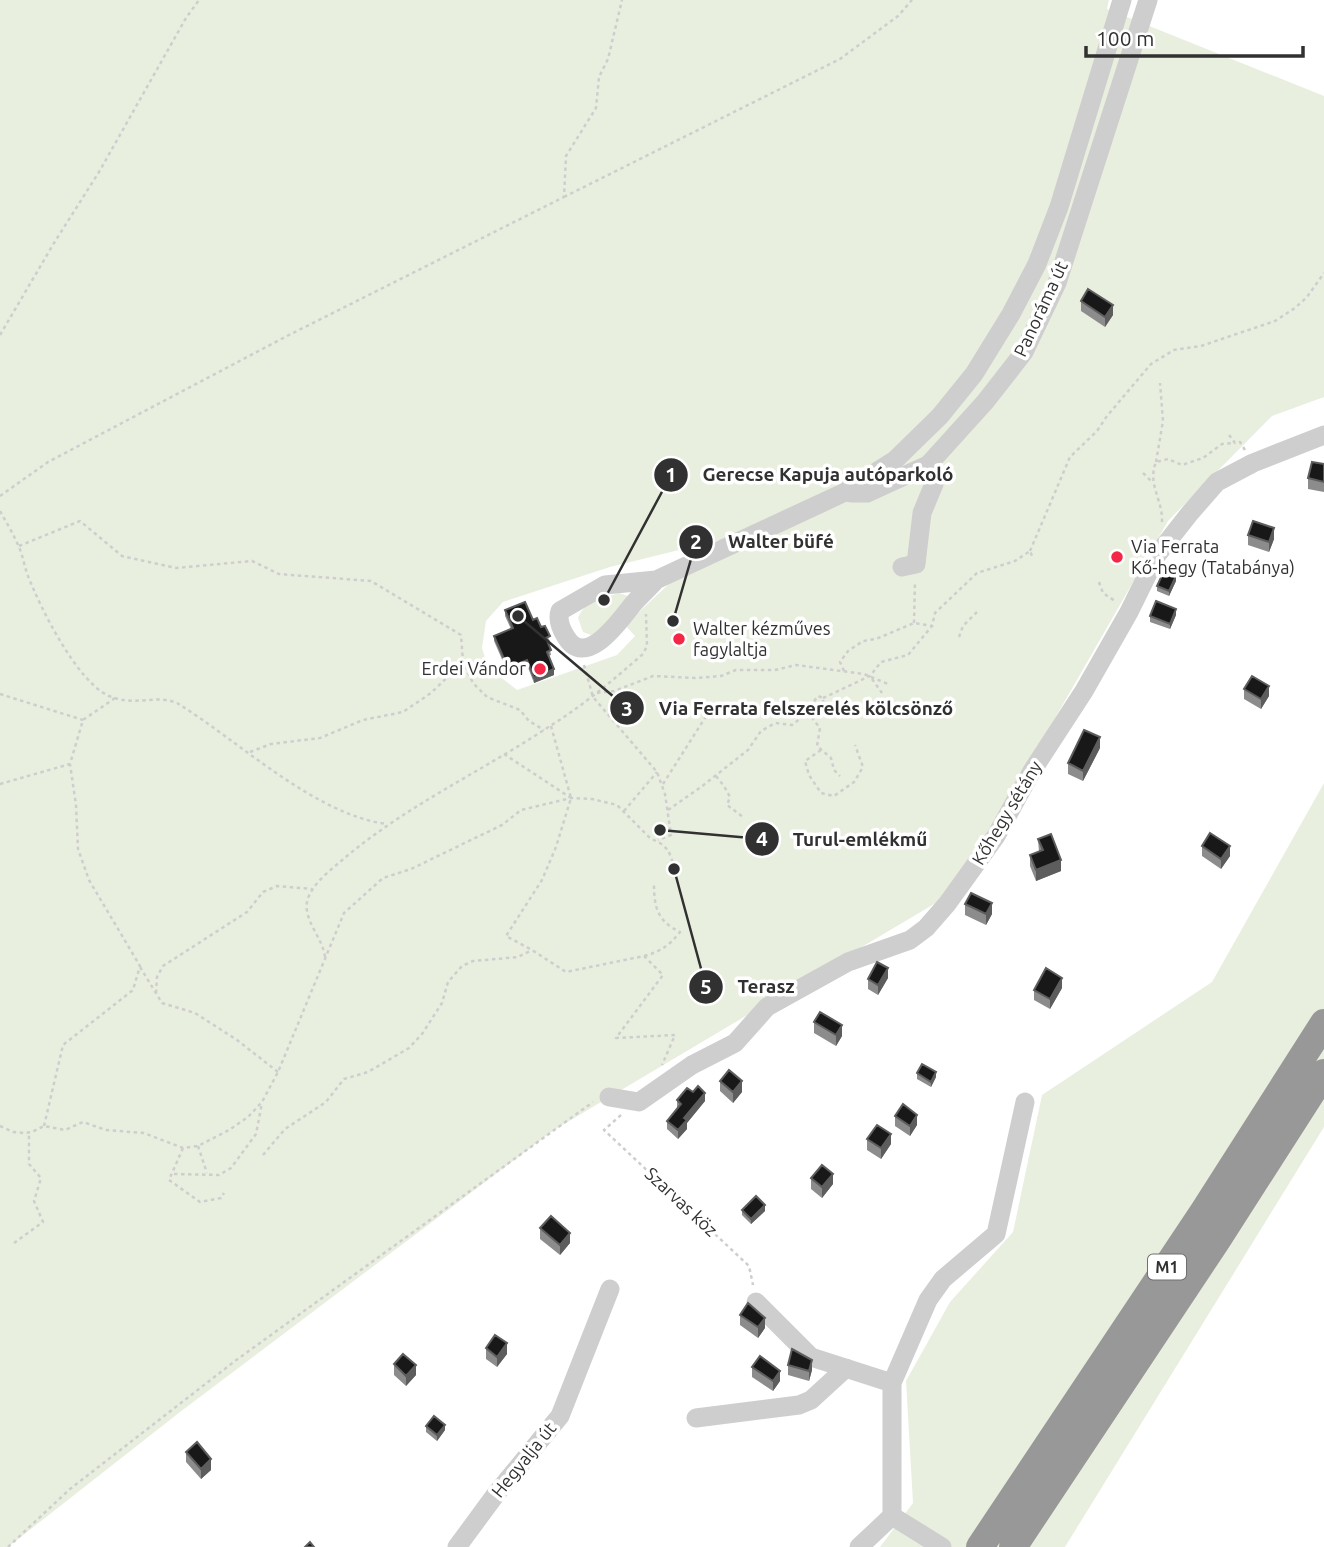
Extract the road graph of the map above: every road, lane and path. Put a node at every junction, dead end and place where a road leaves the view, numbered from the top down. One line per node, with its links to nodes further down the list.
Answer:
1 (198, 0): 8 (path)
2 (622, 0): 6 (path)
3 (912, 0): 6 (path)
4 (1122, 0): 16 (street, Panoráma út)
5 (1148, 0): 13 (street, Panoráma út)
6 (564, 197): 17 (path)
7 (1324, 273): 21 (path)
8 (0, 335)
9 (1160, 383): 12 (path)
10 (1324, 435): 20 (street, Kőhegy sétány)
11 (1235, 443): 12 (path)
12 (1156, 462): 15 (path)
13 (928, 465): 16 (street, Panoráma út); 23 (street)
14 (1143, 473): 15 (path)
15 (1152, 482): 20 (path)
16 (843, 493): 24 (street, Panoráma út)
17 (0, 496)
18 (0, 511): 19 (path)
19 (19, 546): 33 (path); 41 (path)
20 (1164, 546): 26 (street, Kőhegy sétány)
21 (1030, 551): 22 (path); 30 (path)
22 (1032, 556)
23 (909, 565): 29 (path)
24 (656, 580): 32 (street); 32 (street)
25 (1099, 582): 26 (path)
26 (1135, 600): 74 (street, Kőhegy sétány)
27 (647, 610): 37 (path)
28 (979, 610): 31 (path)
29 (914, 623): 30 (path); 34 (path)
30 (932, 628): 35 (path)
31 (959, 636)
32 (579, 648): 40 (path)
33 (463, 662): 46 (path); 49 (path)
34 (845, 672): 35 (path); 37 (path)
35 (870, 676): 36 (path); 38 (path); 42 (path)
36 (888, 684)
37 (597, 693): 40 (path)
38 (882, 693)
39 (0, 694): 44 (path)
40 (593, 697): 45 (path); 52 (path)
41 (114, 698): 44 (path); 49 (path)
42 (823, 698): 48 (path); 53 (path)
43 (710, 710): 56 (path)
44 (83, 720): 51 (path)
45 (551, 726): 46 (path); 57 (path)
46 (544, 730): 50 (path)
47 (855, 745): 48 (path)
48 (821, 750): 54 (path)
49 (250, 752): 61 (path)
50 (504, 754): 57 (path); 61 (path)
51 (70, 764): 55 (path); 69 (path)
52 (657, 772): 56 (path); 59 (path)
53 (716, 776): 58 (path); 60 (path)
54 (840, 776)
55 (0, 784)
56 (662, 785): 58 (path)
57 (571, 798): 59 (path); 66 (path); 68 (path)
58 (668, 810): 62 (path)
59 (624, 811): 62 (path)
60 (743, 817)
61 (388, 824): 65 (path)
62 (658, 840): 63 (path)
63 (674, 869)
64 (654, 883): 67 (path)
65 (313, 889): 68 (path); 70 (path)
66 (532, 950): 67 (path); 84 (path)
67 (644, 956): 74 (path)
68 (326, 957): 72 (path)
69 (140, 966): 70 (path); 80 (path)
70 (156, 993): 72 (path)
71 (1324, 1023): 95 (highway, M1)
72 (278, 1072): 76 (path)
73 (1324, 1073): 95 (highway, M1)
74 (650, 1094): 75 (street, Kőhegy sétány)
75 (609, 1097): 96 (path)
76 (262, 1102): 82 (path); 85 (path)
77 (1025, 1102): 92 (street)
78 (622, 1114): 90 (path, Szarvas köz)
79 (0, 1126): 81 (path)
80 (44, 1126): 81 (path); 83 (path)
81 (29, 1132): 88 (path)
82 (198, 1146): 83 (path); 85 (path)
83 (183, 1148): 86 (path)
84 (263, 1155)
85 (207, 1173): 86 (path)
86 (174, 1174): 87 (path)
87 (224, 1193)
88 (14, 1243)
89 (610, 1289): 97 (street, Hegyalja út)
90 (756, 1302): 91 (street)
91 (846, 1367): 92 (street); 93 (street)
92 (892, 1383): 94 (street)
93 (695, 1418)
94 (892, 1516): 98 (street); 99 (street)
95 (1015, 1528): 100 (highway, M1)
96 (8, 1547)
97 (457, 1547)
98 (859, 1547)
99 (942, 1547)
100 (980, 1547)

